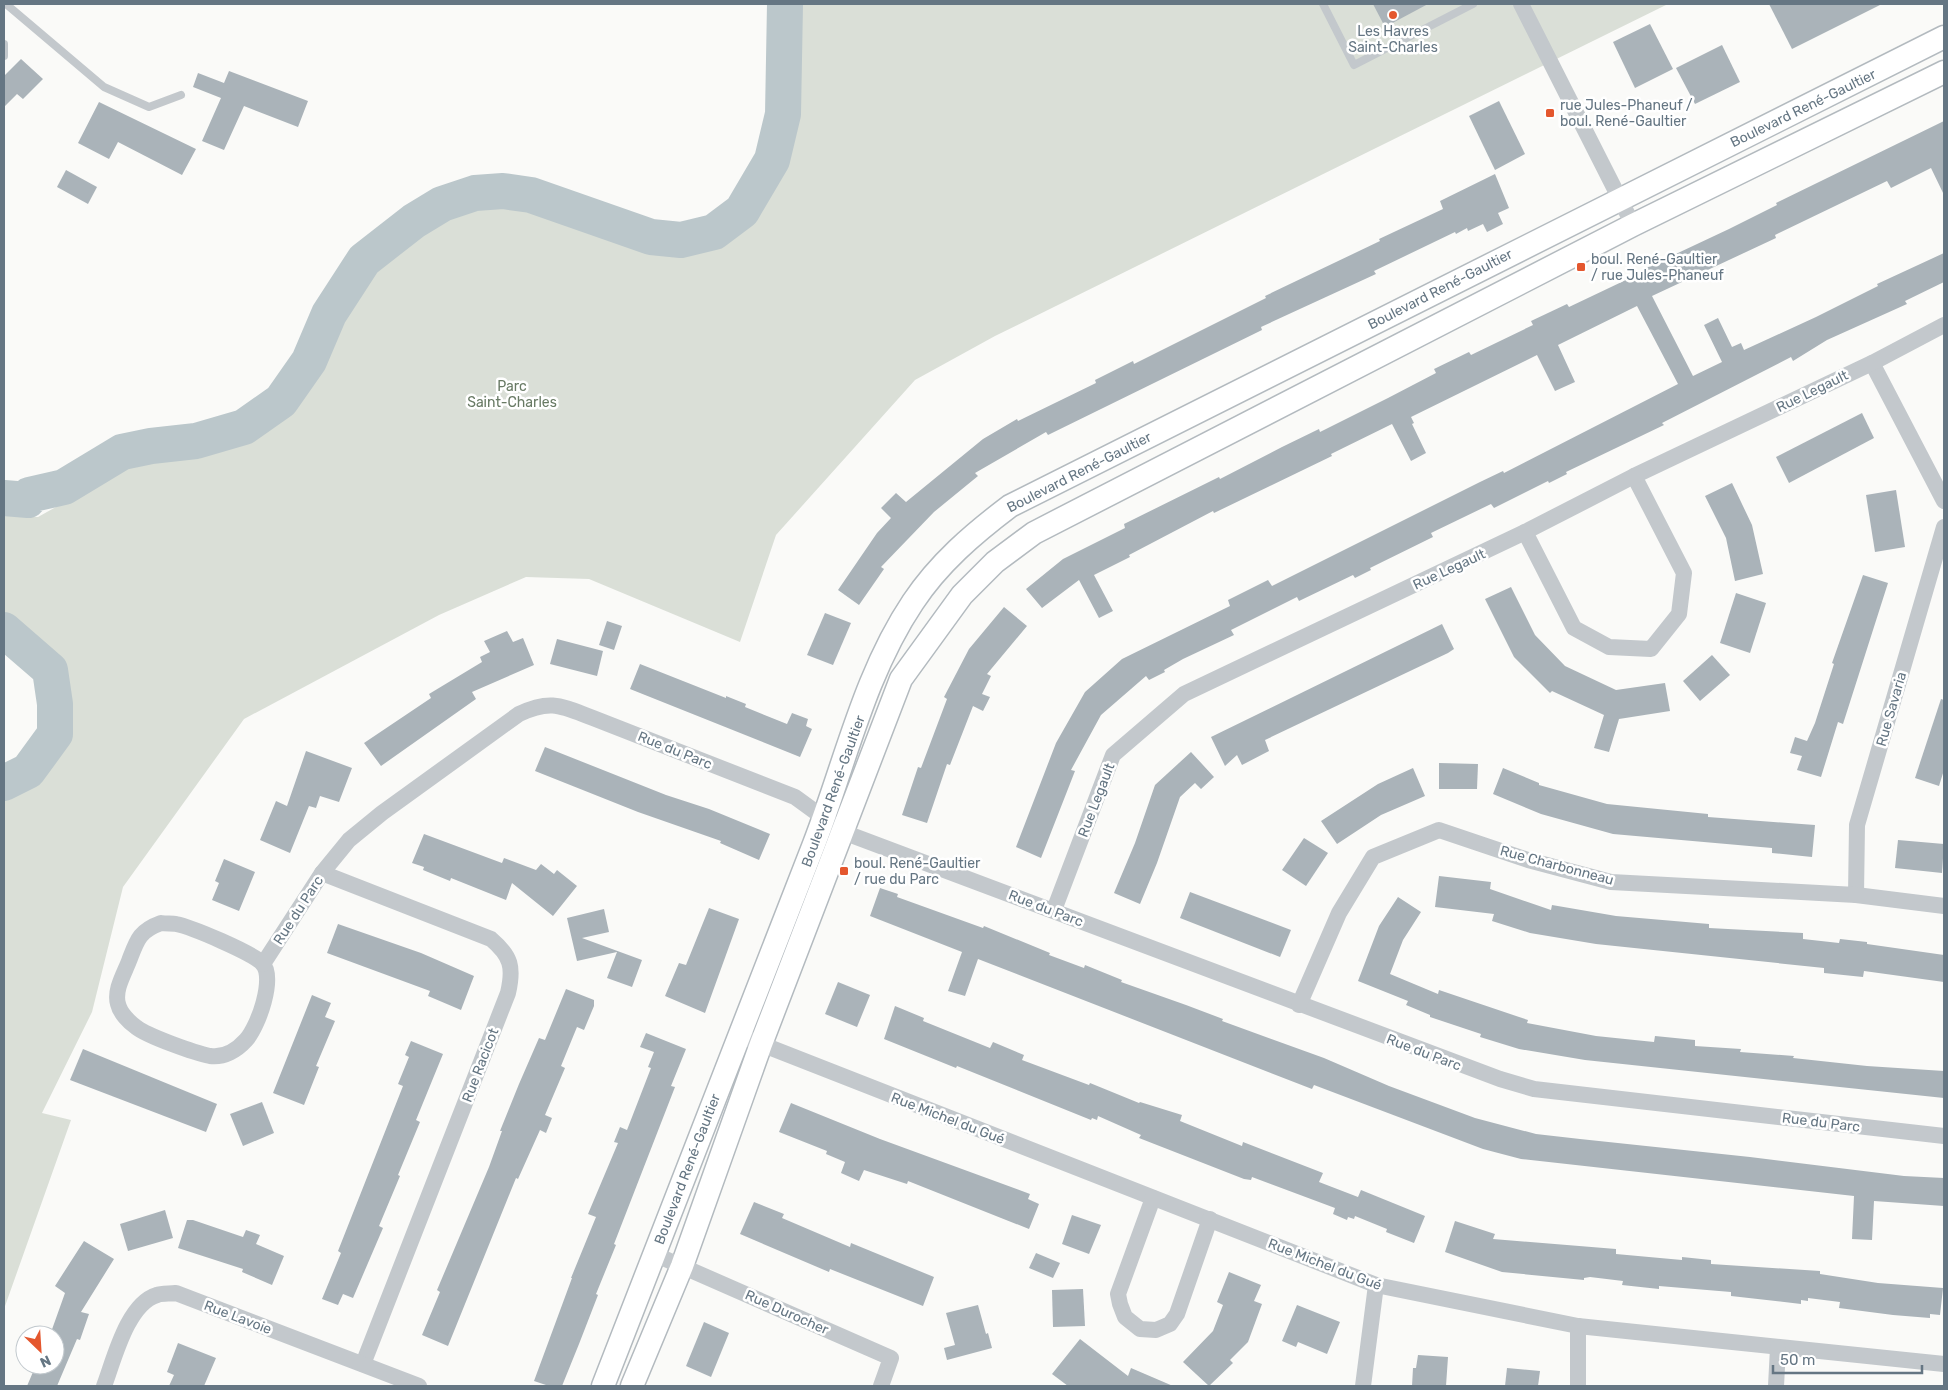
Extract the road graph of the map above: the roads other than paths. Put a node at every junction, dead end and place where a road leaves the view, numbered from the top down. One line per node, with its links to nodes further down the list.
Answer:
1 (6, 4): 9 (lane)
2 (1323, 4): 3 (lane)
3 (1473, 4)
4 (1520, 4): 10 (street)
5 (1944, 37): 10 (street, Boulevard René-Gaultier)
6 (4, 44): 7 (lane)
7 (4, 56)
8 (1944, 72): 11 (street, Boulevard René-Gaultier)
9 (181, 95)
10 (1620, 199): 11 (street); 18 (street, Boulevard René-Gaultier)
11 (1633, 225): 19 (street, Boulevard René-Gaultier)
12 (1944, 325): 13 (street, Rue Legault)
13 (1872, 362): 14 (street, Rue Legault); 15 (street)
14 (1634, 476): 17 (street, Rue Legault); 17 (street)
15 (1944, 501)
16 (1944, 527): 21 (street, Rue Savaria)
17 (1525, 532): 23 (street, Rue Legault)
18 (824, 818): 19 (street, Rue du Parc); 20 (street, Rue du Parc); 26 (street, Boulevard René-Gaultier)
19 (843, 832): 23 (street, Rue du Parc); 27 (street, Boulevard René-Gaultier)
20 (322, 873): 24 (street, Rue du Parc); 36 (street, Rue Racicot)
21 (1856, 895): 22 (street, Rue Charbonneau); 25 (street, Rue Charbonneau)
22 (1944, 906)
23 (1054, 910): 25 (street, Rue du Parc)
24 (263, 964): 24 (street)
25 (1299, 1005): 28 (street, Rue du Parc)
26 (739, 1036): 27 (street, Rue Michel du Gué); 31 (street, Boulevard René-Gaultier)
27 (761, 1044): 29 (street, Rue Michel du Gué); 32 (street, Boulevard René-Gaultier)
28 (1944, 1136)
29 (1153, 1198): 30 (street, Rue Michel du Gué); 30 (street)
30 (1210, 1219): 33 (street, Rue Michel du Gué)
31 (654, 1254): 32 (street, Rue Durocher); 40 (street, Boulevard René-Gaultier)
32 (682, 1266): 41 (street, Boulevard René-Gaultier); 42 (street, Rue Durocher)
33 (1376, 1285): 34 (street, Rue Michel du Gué); 43 (street)
34 (1578, 1326): 35 (street, Rue Michel du Gué); 44 (street)
35 (1778, 1348): 37 (street, Rue Michel du Gué); 45 (street)
36 (363, 1364): 38 (street, Rue Lavoie); 39 (street, Rue Lavoie)
37 (1944, 1364)
38 (104, 1386)
39 (420, 1386)
40 (603, 1386)
41 (632, 1386)
42 (881, 1386)
43 (1363, 1386)
44 (1578, 1386)
45 (1776, 1386)

